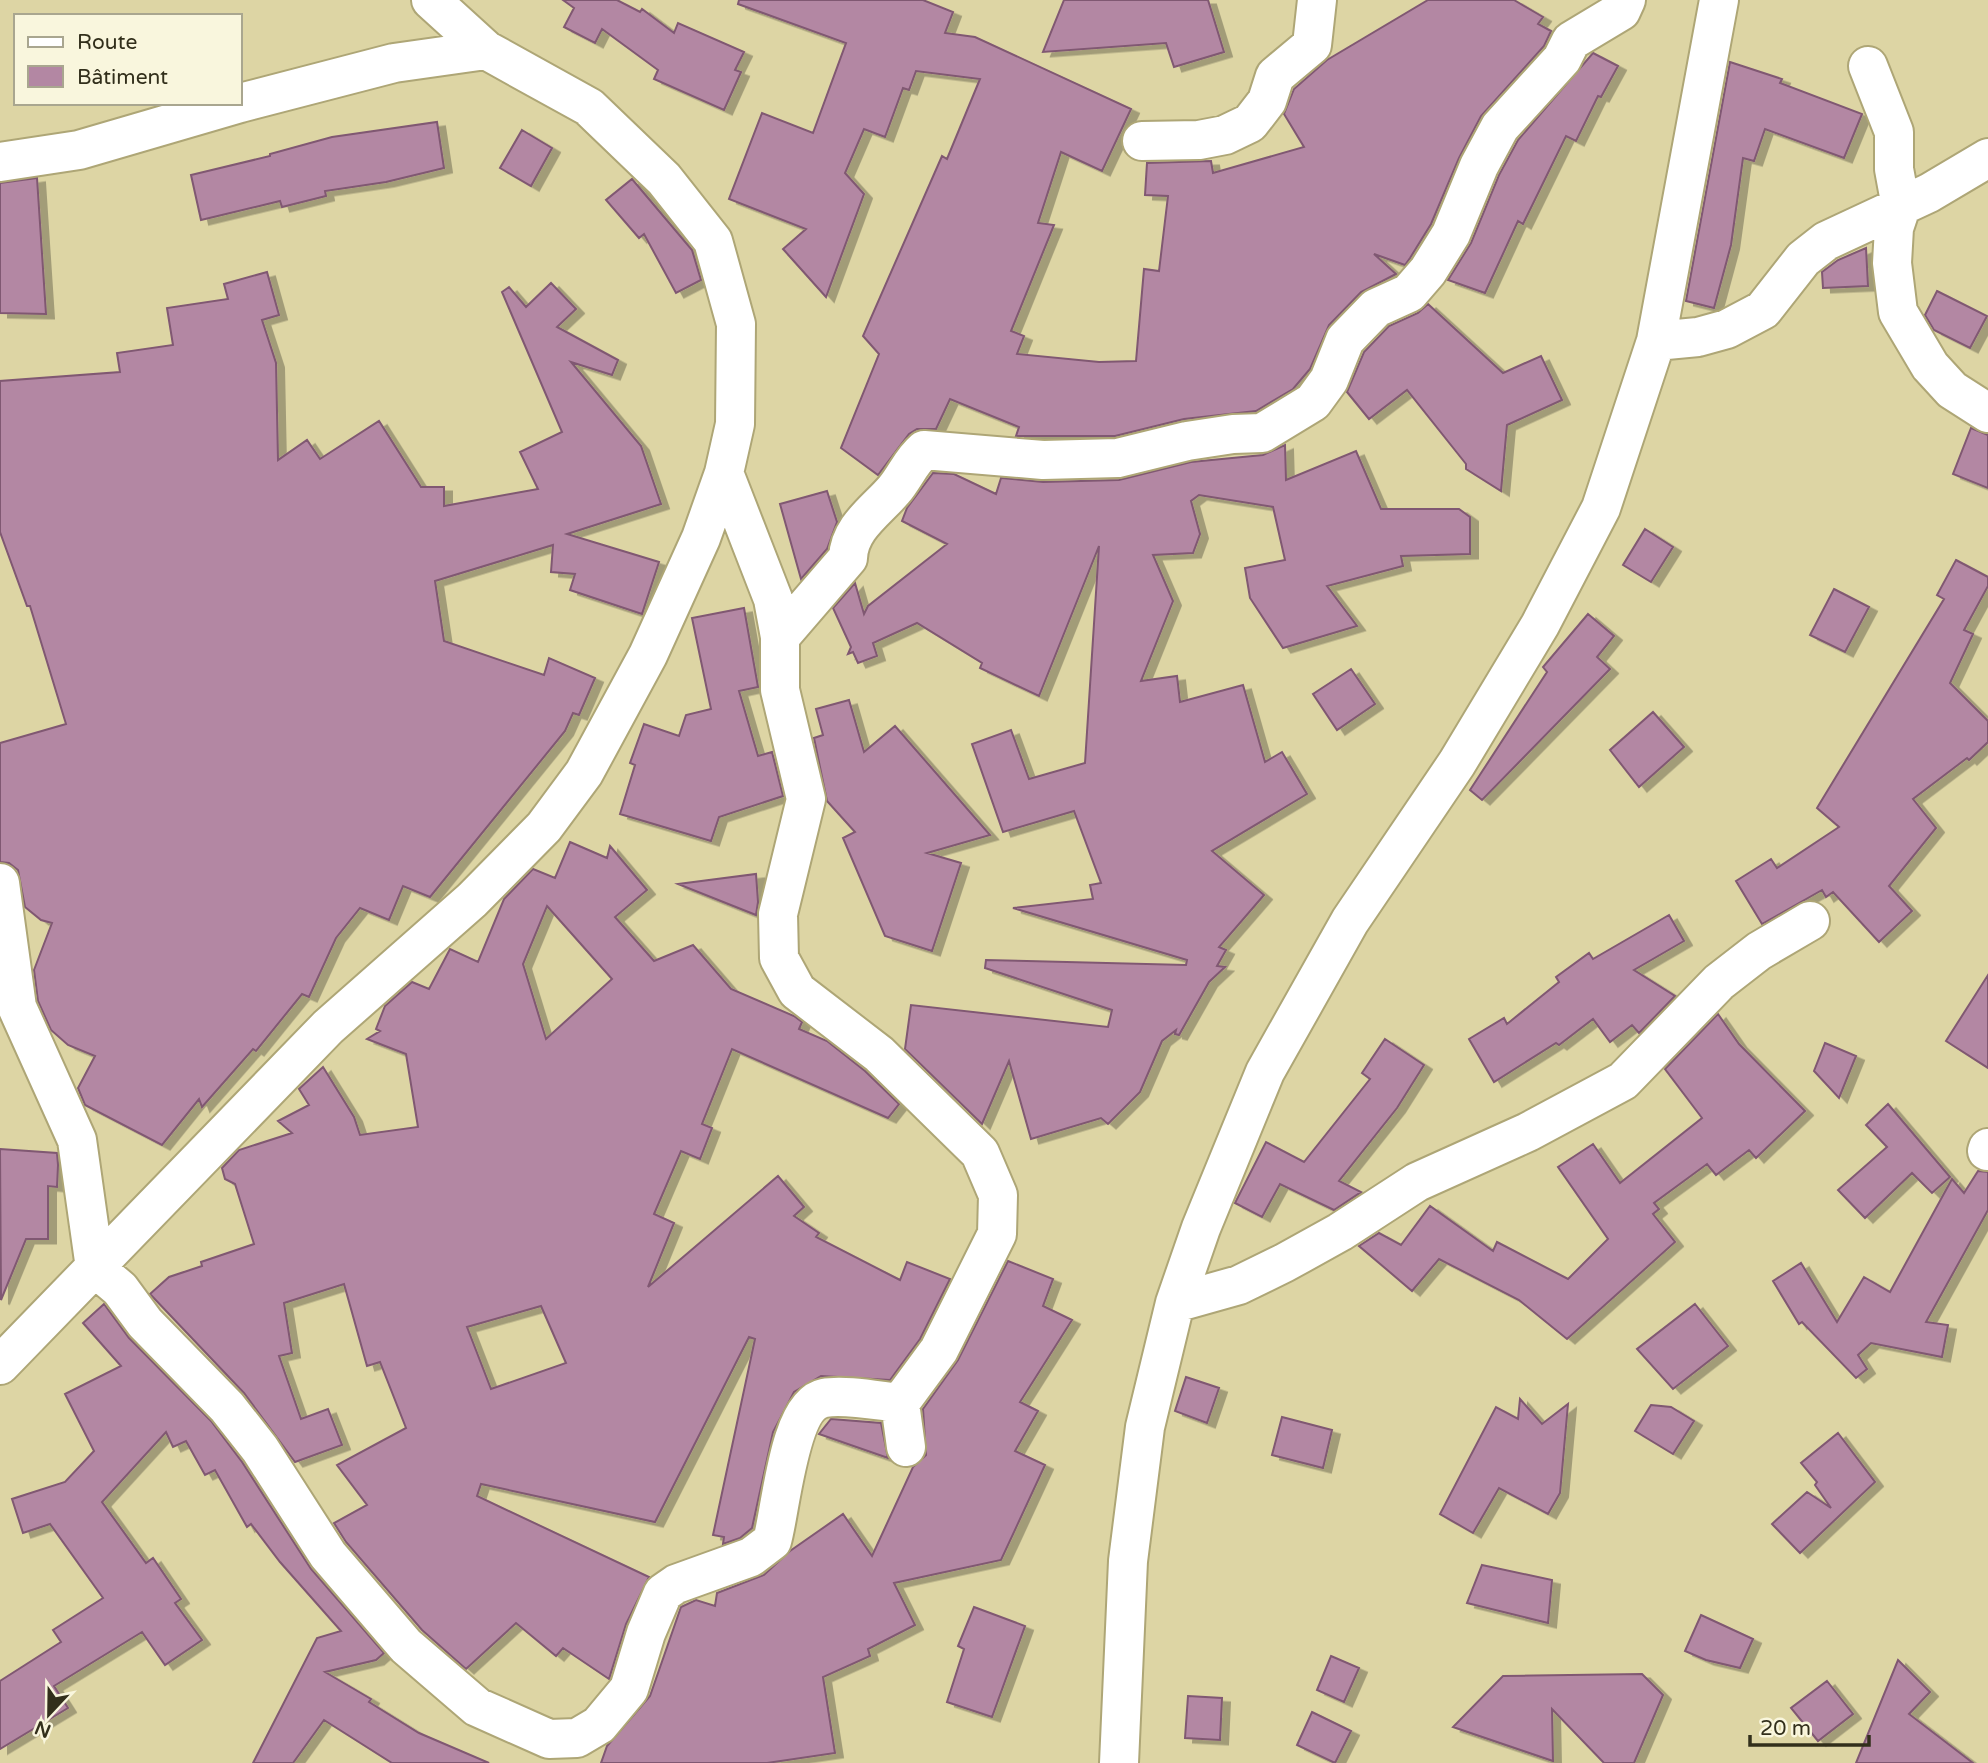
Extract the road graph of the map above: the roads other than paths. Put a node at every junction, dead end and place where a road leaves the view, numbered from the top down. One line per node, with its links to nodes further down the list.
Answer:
1 (431, 0): 5 (street)
2 (1317, 0): 9 (street)
3 (1626, 0): 16 (street)
4 (1719, 0): 13 (street)
5 (486, 50): 7 (street); 15 (street)
6 (1868, 66): 12 (street)
7 (242, 102)
8 (233, 105): 11 (street)
9 (1142, 141)
10 (1988, 158): 12 (street)
11 (0, 162)
12 (1901, 208): 13 (street); 14 (street)
13 (1656, 341): 20 (street)
14 (1988, 413)
15 (724, 473): 16 (street); 19 (street)
16 (780, 637): 22 (street)
17 (0, 883): 19 (street)
18 (1810, 921): 20 (street)
19 (95, 1268): 21 (street); 22 (street)
20 (1175, 1303): 24 (street)
21 (0, 1365)
22 (900, 1403): 23 (street)
23 (906, 1447)
24 (1119, 1763)

